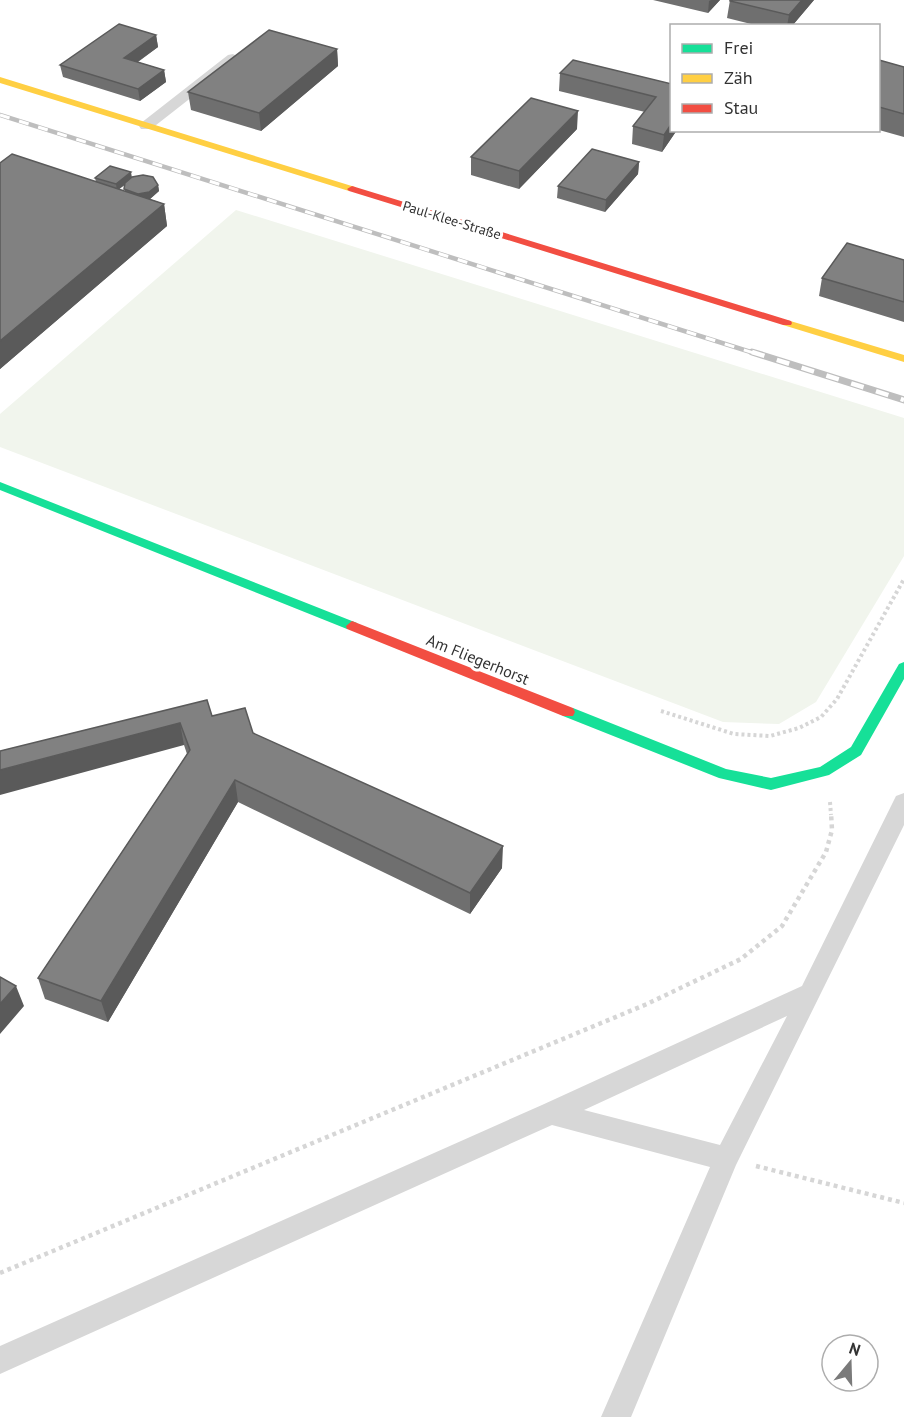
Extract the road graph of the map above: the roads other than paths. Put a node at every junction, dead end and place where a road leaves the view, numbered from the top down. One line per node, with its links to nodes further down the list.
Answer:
1 (233, 58): 3 (lane)
2 (0, 80): 3 (street, Paul-Klee-Straße)
3 (146, 126): 4 (street, Paul-Klee-Straße)
4 (904, 359)
5 (0, 486): 6 (street, Am Fliegerhorst)
6 (904, 667)
7 (904, 802): 8 (lane)
8 (811, 993): 9 (lane); 10 (lane)
9 (551, 1113): 10 (lane); 11 (lane)
10 (726, 1159): 12 (lane)
11 (0, 1360)
12 (616, 1417)

